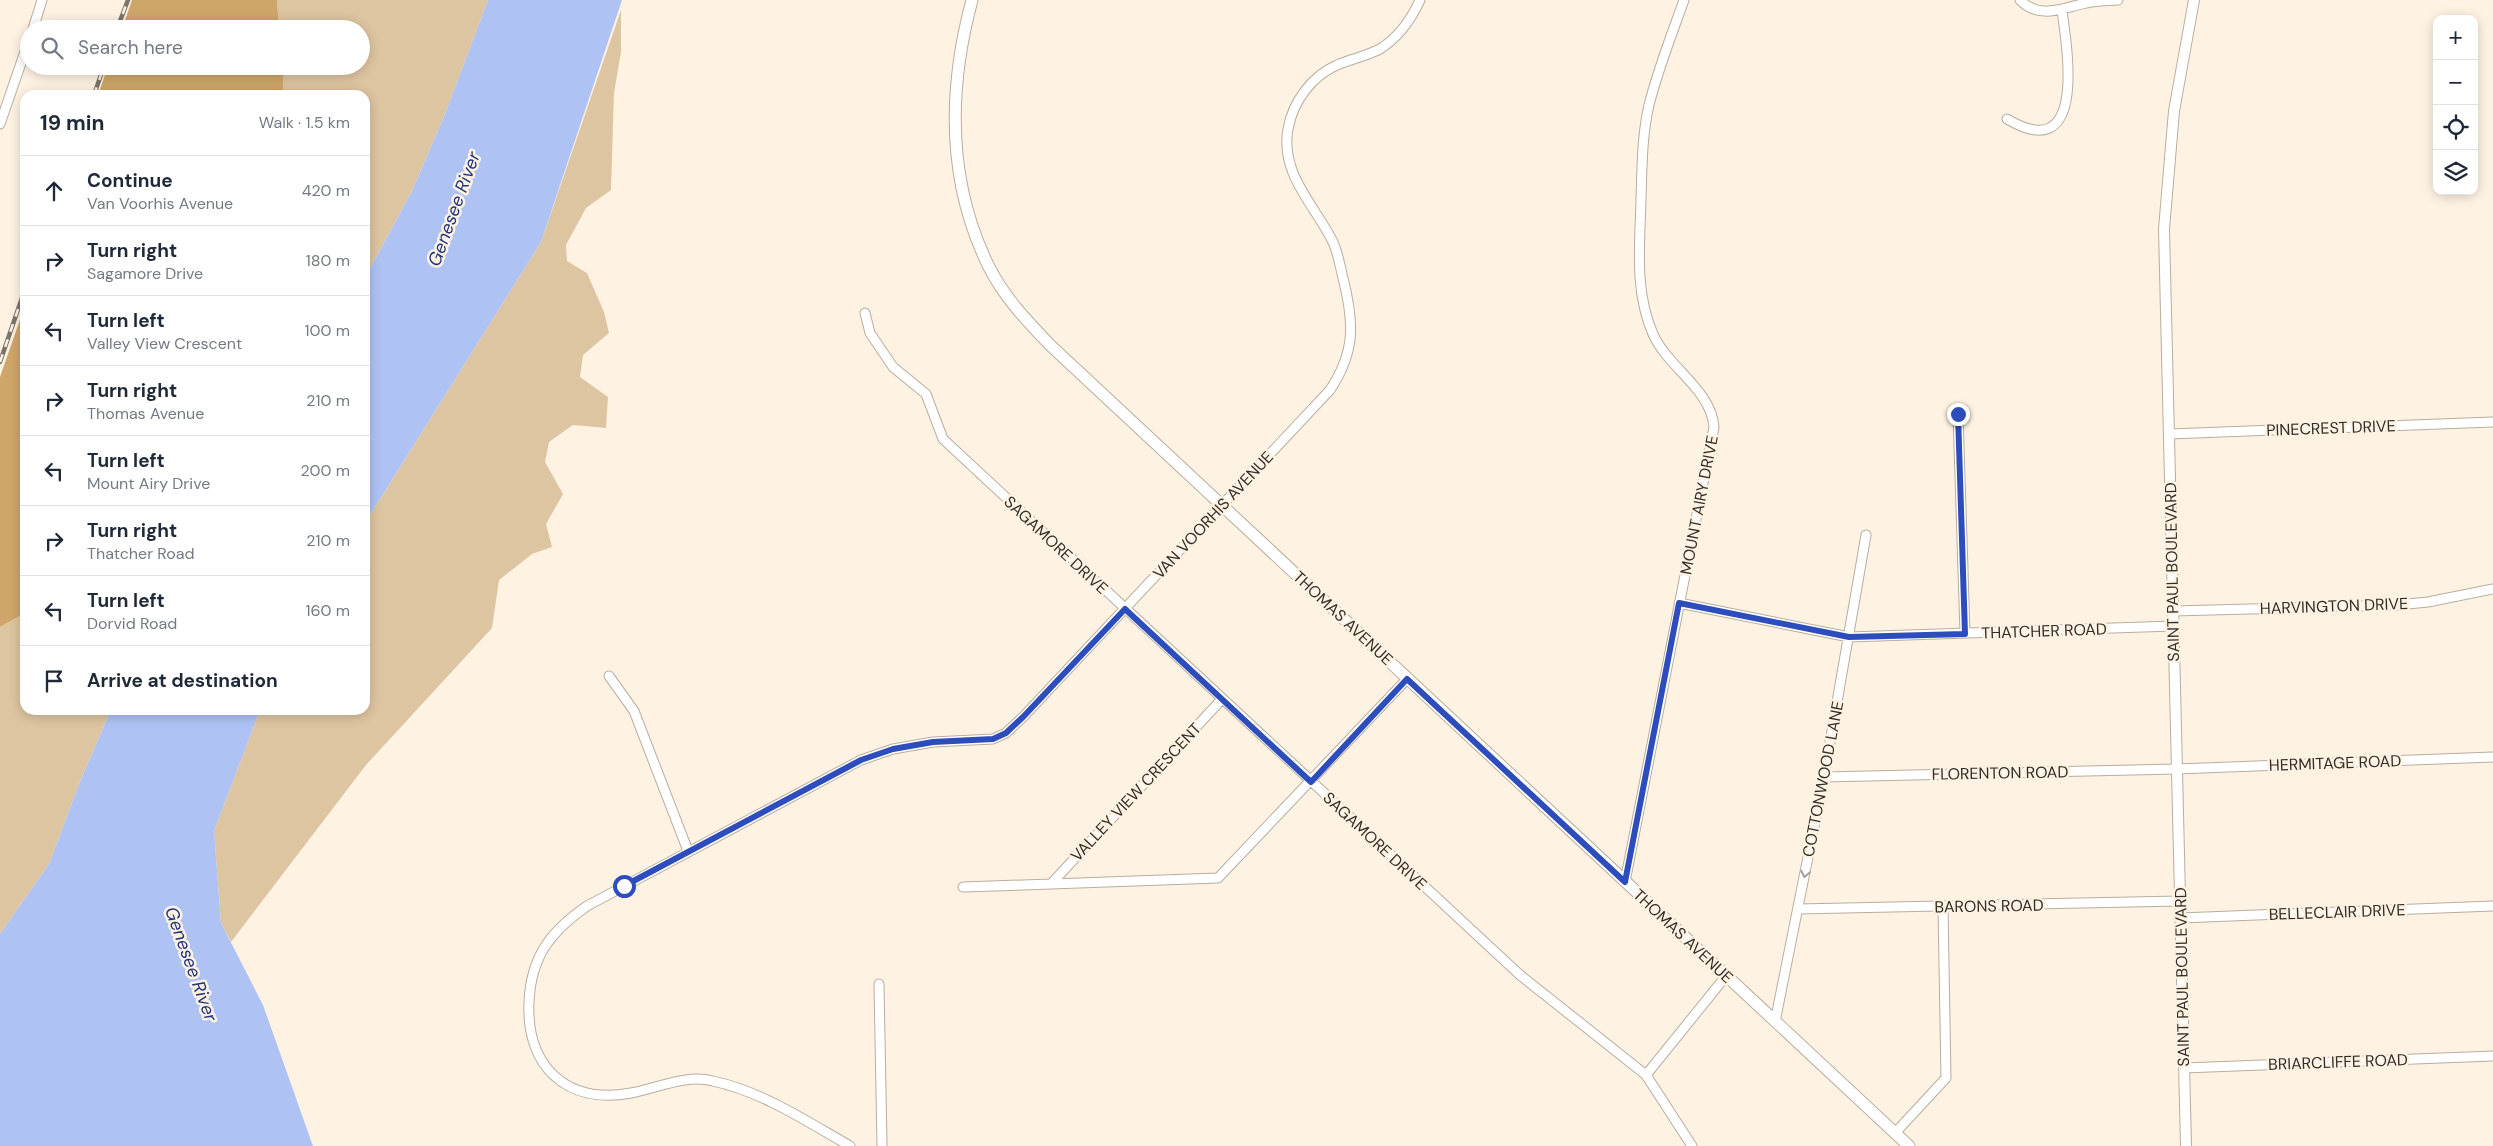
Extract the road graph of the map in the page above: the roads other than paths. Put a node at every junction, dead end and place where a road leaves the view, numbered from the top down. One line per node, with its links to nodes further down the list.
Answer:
1 (42, 0): 9 (street)
2 (972, 0): 17 (main road, THOMAS AVENUE)
3 (1420, 0): 17 (street, VAN VOORHIS AVENUE)
4 (1684, 0): 20 (street, MOUNT AIRY DRIVE)
5 (2020, 0): 8 (street)
6 (2118, 0): 8 (street)
7 (2194, 0): 16 (street, SAINT PAUL BOULEVARD)
8 (2062, 11): 11 (street)
9 (35, 20)
10 (20, 66): 12 (street)
11 (2007, 119)
12 (0, 124)
13 (865, 313): 21 (street, SAGAMORE DRIVE)
14 (1958, 414): 24 (street)
15 (2493, 422): 16 (street, PINECREST DRIVE)
16 (2169, 434): 22 (street, SAINT PAUL BOULEVARD)
17 (1222, 505): 21 (street, VAN VOORHIS AVENUE); 27 (main road, THOMAS AVENUE)
18 (1866, 535): 25 (street, COTTONWOOD LANE)
19 (2493, 589): 22 (street, HARVINGTON DRIVE)
20 (1679, 603): 25 (street, THATCHER ROAD); 34 (street, MOUNT AIRY DRIVE)
21 (1125, 609): 28 (street, SAGAMORE DRIVE); 33 (street, VAN VOORHIS AVENUE)
22 (2173, 611): 23 (street, SAINT PAUL BOULEVARD)
23 (2173, 626): 24 (street, THATCHER ROAD); 30 (street, SAINT PAUL BOULEVARD)
24 (1965, 634): 25 (street, THATCHER ROAD)
25 (1849, 637): 31 (street, COTTONWOOD LANE)
26 (609, 676): 33 (street)
27 (1407, 679): 32 (street, VALLEY VIEW CRESCENT); 34 (main road, THOMAS AVENUE)
28 (1222, 699): 32 (street, SAGAMORE DRIVE); 35 (street, VALLEY VIEW CRESCENT)
29 (2493, 757): 30 (street, HERMITAGE ROAD)
30 (2177, 769): 31 (street, FLORENTON ROAD); 37 (street, SAINT PAUL BOULEVARD)
31 (1824, 777): 40 (street, COTTONWOOD LANE, one-way to 40)
32 (1311, 782): 35 (street, VALLEY VIEW CRESCENT); 47 (street, SAGAMORE DRIVE)
33 (688, 851): 49 (street, VAN VOORHIS AVENUE)
34 (1625, 882): 42 (main road, THOMAS AVENUE)
35 (1051, 884): 36 (street, VALLEY VIEW CRESCENT)
36 (963, 887)
37 (2180, 901): 39 (street, BARONS ROAD); 41 (street, SAINT PAUL BOULEVARD)
38 (2493, 906): 41 (street, BELLECLAIR DRIVE)
39 (1943, 907): 40 (street, BARONS ROAD); 48 (street)
40 (1798, 909): 44 (street, COTTONWOOD LANE)
41 (2180, 918): 46 (street, SAINT PAUL BOULEVARD)
42 (1726, 976): 44 (main road, THOMAS AVENUE); 47 (street)
43 (879, 984): 50 (street)
44 (1775, 1022): 48 (main road, THOMAS AVENUE)
45 (2493, 1056): 46 (street, BRIARCLIFFE ROAD)
46 (2184, 1068): 53 (street, SAINT PAUL BOULEVARD)
47 (1646, 1074): 51 (street, SAGAMORE DRIVE)
48 (1895, 1133): 52 (main road, THOMAS AVENUE)
49 (850, 1146)
50 (882, 1146)
51 (1692, 1146)
52 (1910, 1146)
53 (2186, 1146)

